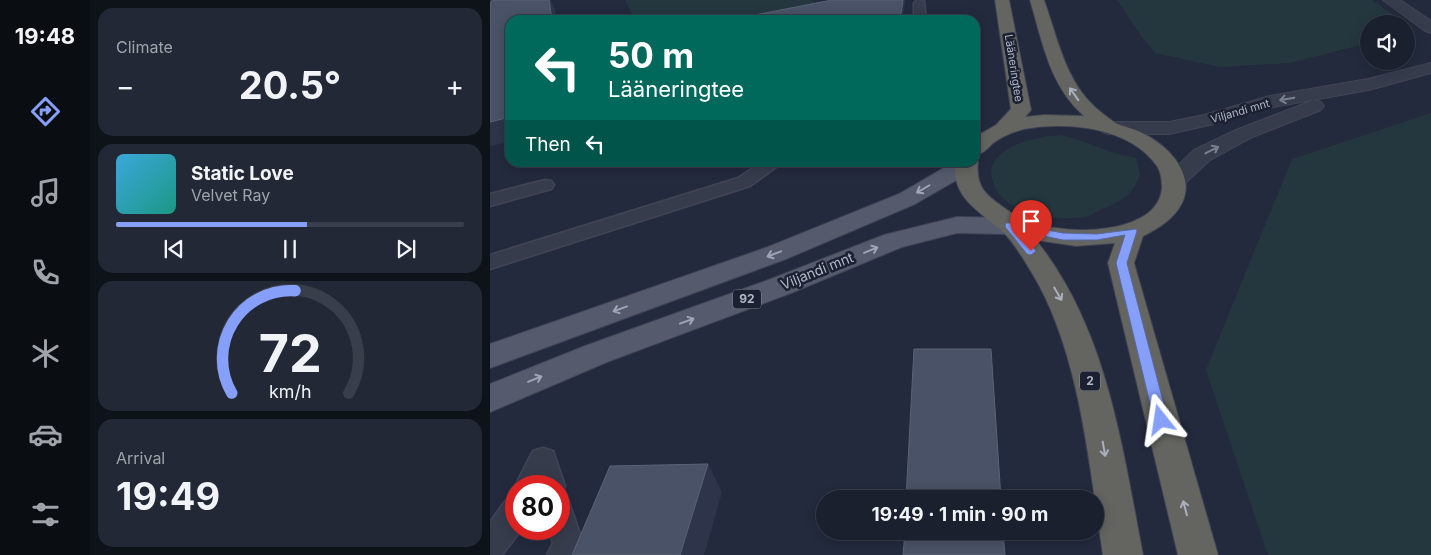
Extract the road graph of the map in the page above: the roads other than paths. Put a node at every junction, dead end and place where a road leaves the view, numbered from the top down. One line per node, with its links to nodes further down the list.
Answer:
1 (1002, 0): 10 (highway, Lääneringtee)
2 (1037, 0): 9 (highway, Lääneringtee, one-way to 2)
3 (1390, 0): 6 (street)
4 (920, 3): 5 (lane)
5 (920, 15)
6 (1431, 28)
7 (1431, 68): 8 (street, Viljandi mnt)
8 (1369, 84): 9 (street, Viljandi mnt, one-way to 9); 15 (street, Viljandi mnt, one-way to 8)
9 (1109, 128): 10 (highway, Lääneringtee); 15 (highway, Lääneringtee)
10 (1003, 129): 11 (highway, Lääneringtee)
11 (980, 144)
12 (767, 167): 20 (lane)
13 (957, 167): 21 (main road, 92, one-way to 21)
14 (967, 167): 18 (highway, 2)
15 (1174, 181): 19 (highway, 2)
16 (545, 185): 17 (lane)
17 (490, 200)
18 (1010, 226): 19 (highway, 2); 22 (main road, Viljandi mnt / 92, one-way to 18); 29 (highway, 2, one-way to 29)
19 (1132, 231): 30 (highway, one-way to 19)
20 (490, 262)
21 (490, 356)
22 (490, 398)
23 (535, 475): 24 (lane)
24 (548, 475)
25 (505, 527): 27 (lane)
26 (567, 540): 28 (lane)
27 (490, 546)
28 (563, 555)
29 (1123, 555)
30 (1198, 555)

